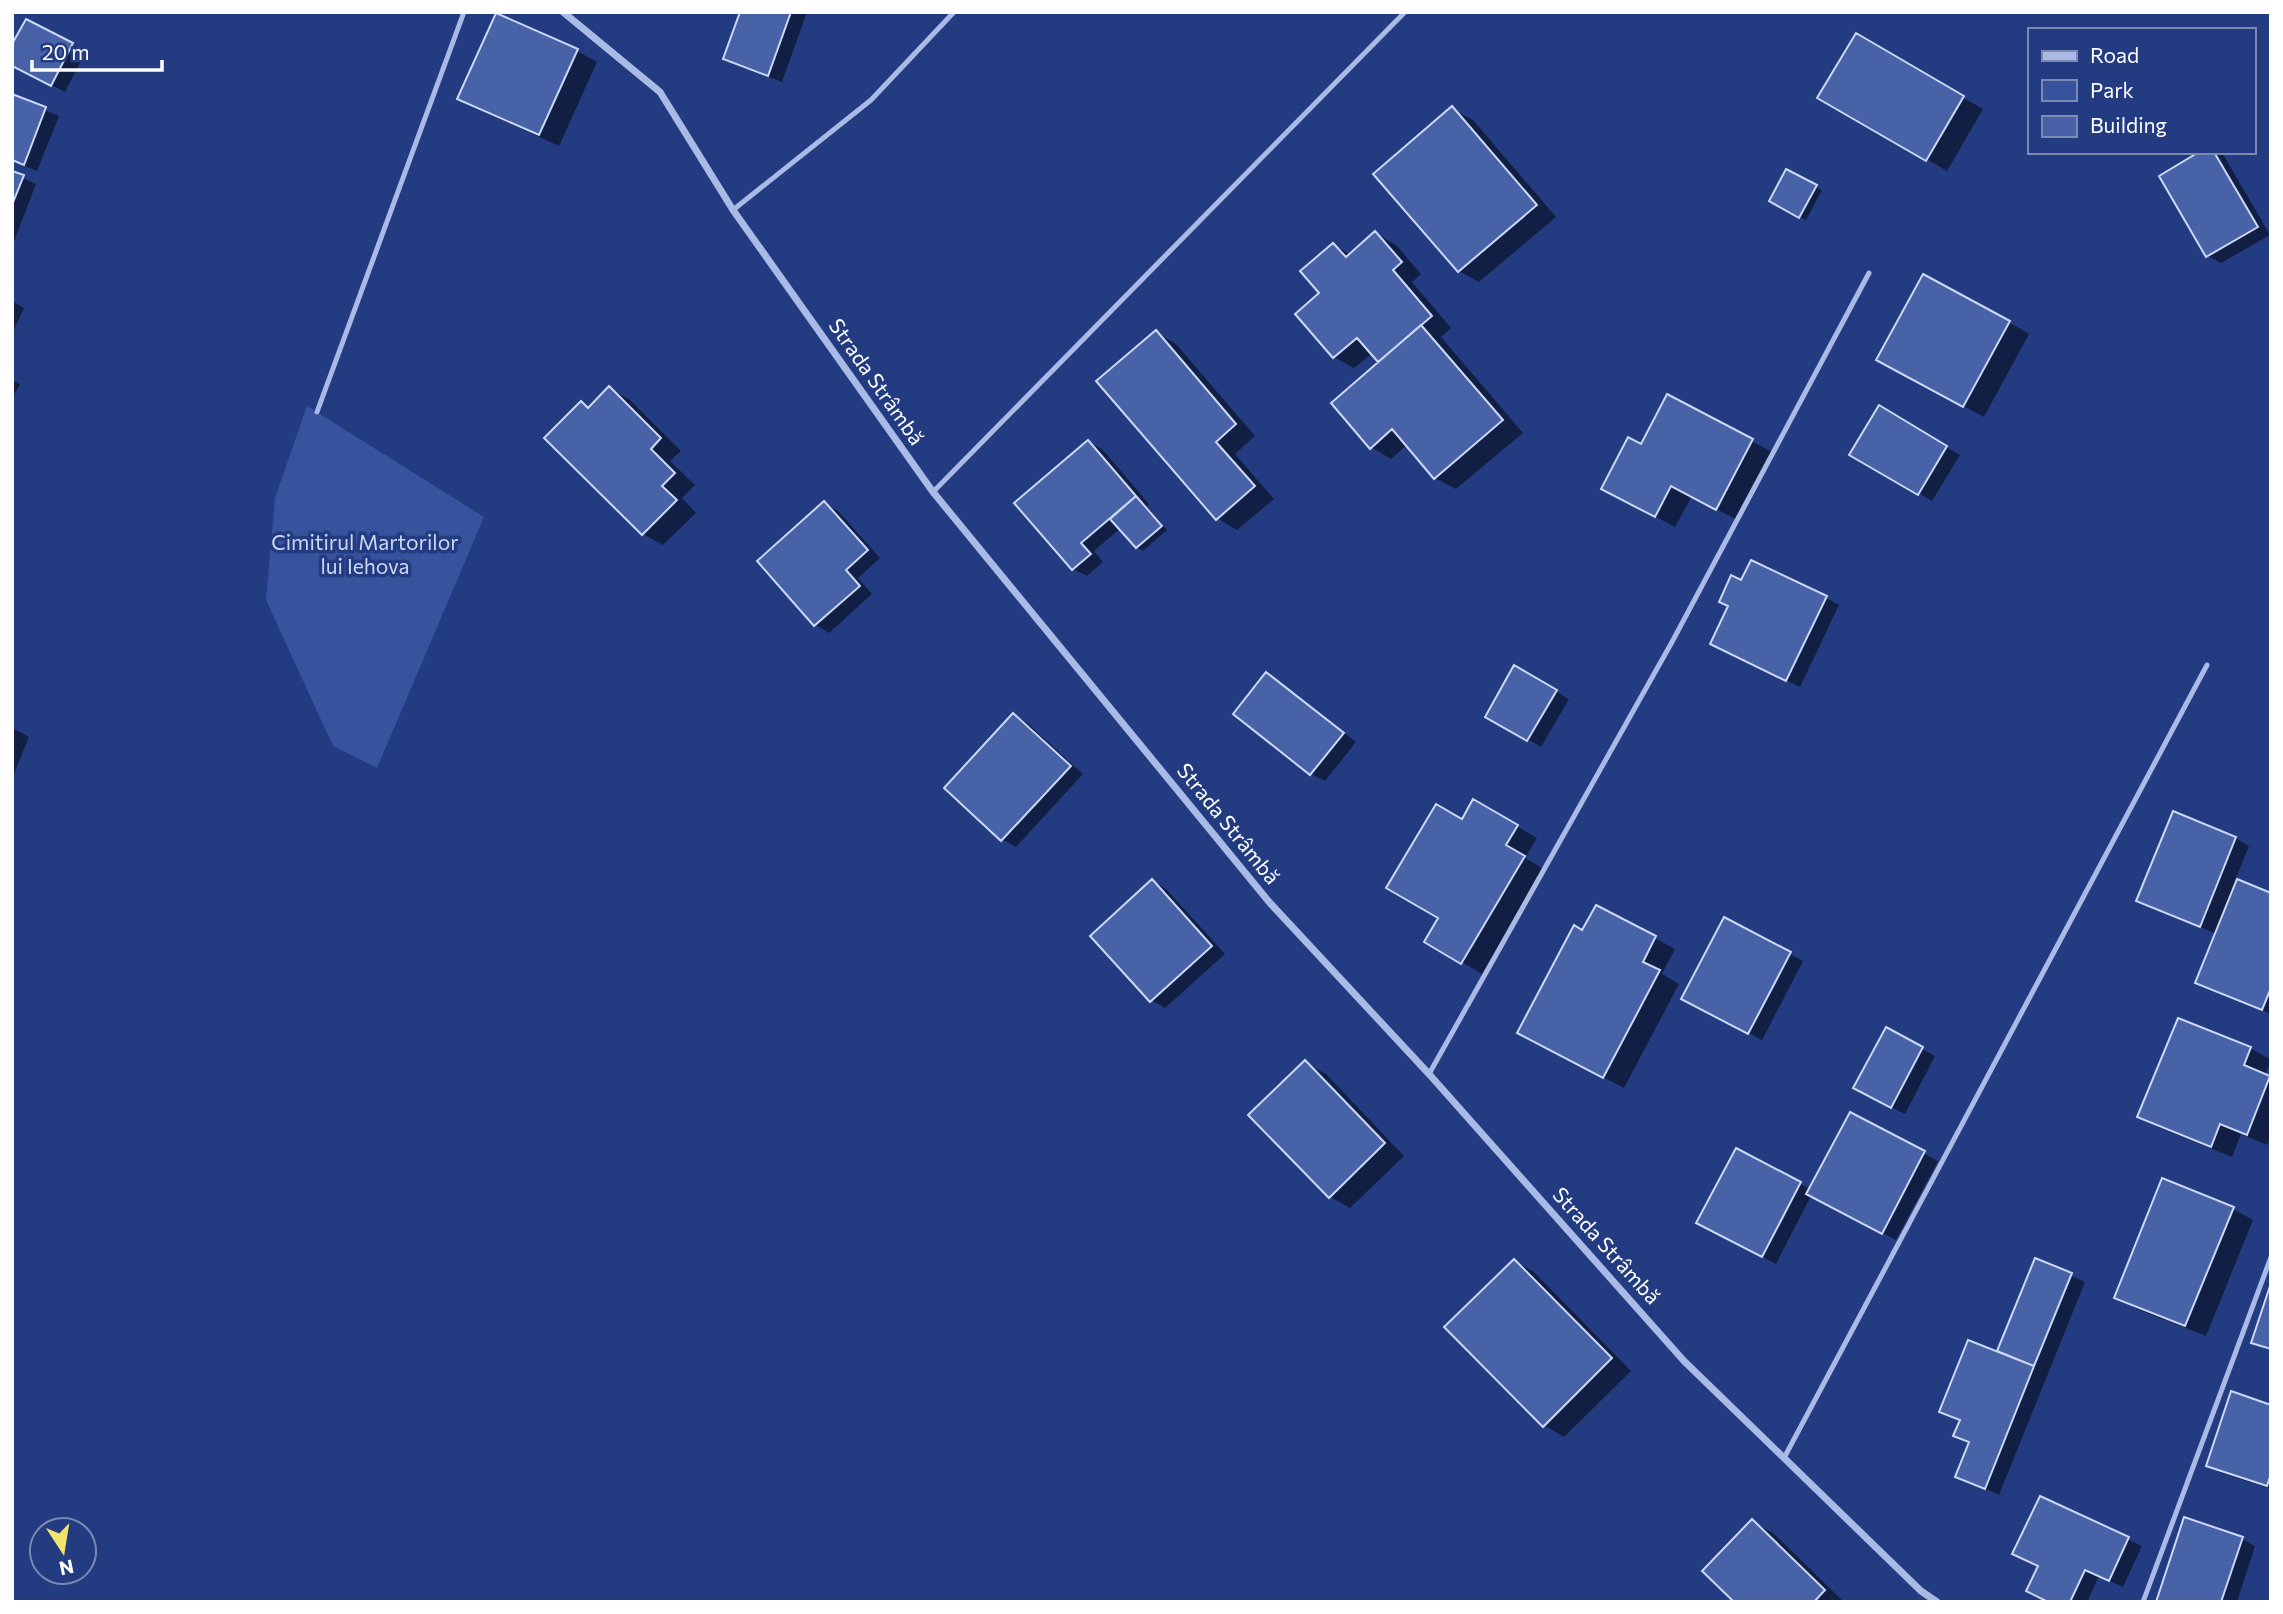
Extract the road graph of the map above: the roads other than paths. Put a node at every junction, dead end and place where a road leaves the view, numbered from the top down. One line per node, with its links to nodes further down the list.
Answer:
1 (464, 12): 7 (lane)
2 (563, 12): 5 (street, Strada Strâmbă)
3 (954, 12): 5 (lane)
4 (1405, 12): 8 (lane)
5 (733, 210): 8 (street, Strada Strâmbă)
6 (1869, 273): 10 (lane)
7 (317, 412)
8 (933, 492): 10 (street, Strada Strâmbă)
9 (2207, 665): 12 (lane)
10 (1429, 1074): 12 (street, Strada Strâmbă)
11 (2271, 1257): 14 (lane)
12 (1784, 1458): 13 (street, Strada Strâmbă)
13 (1937, 1602)
14 (2143, 1602)

